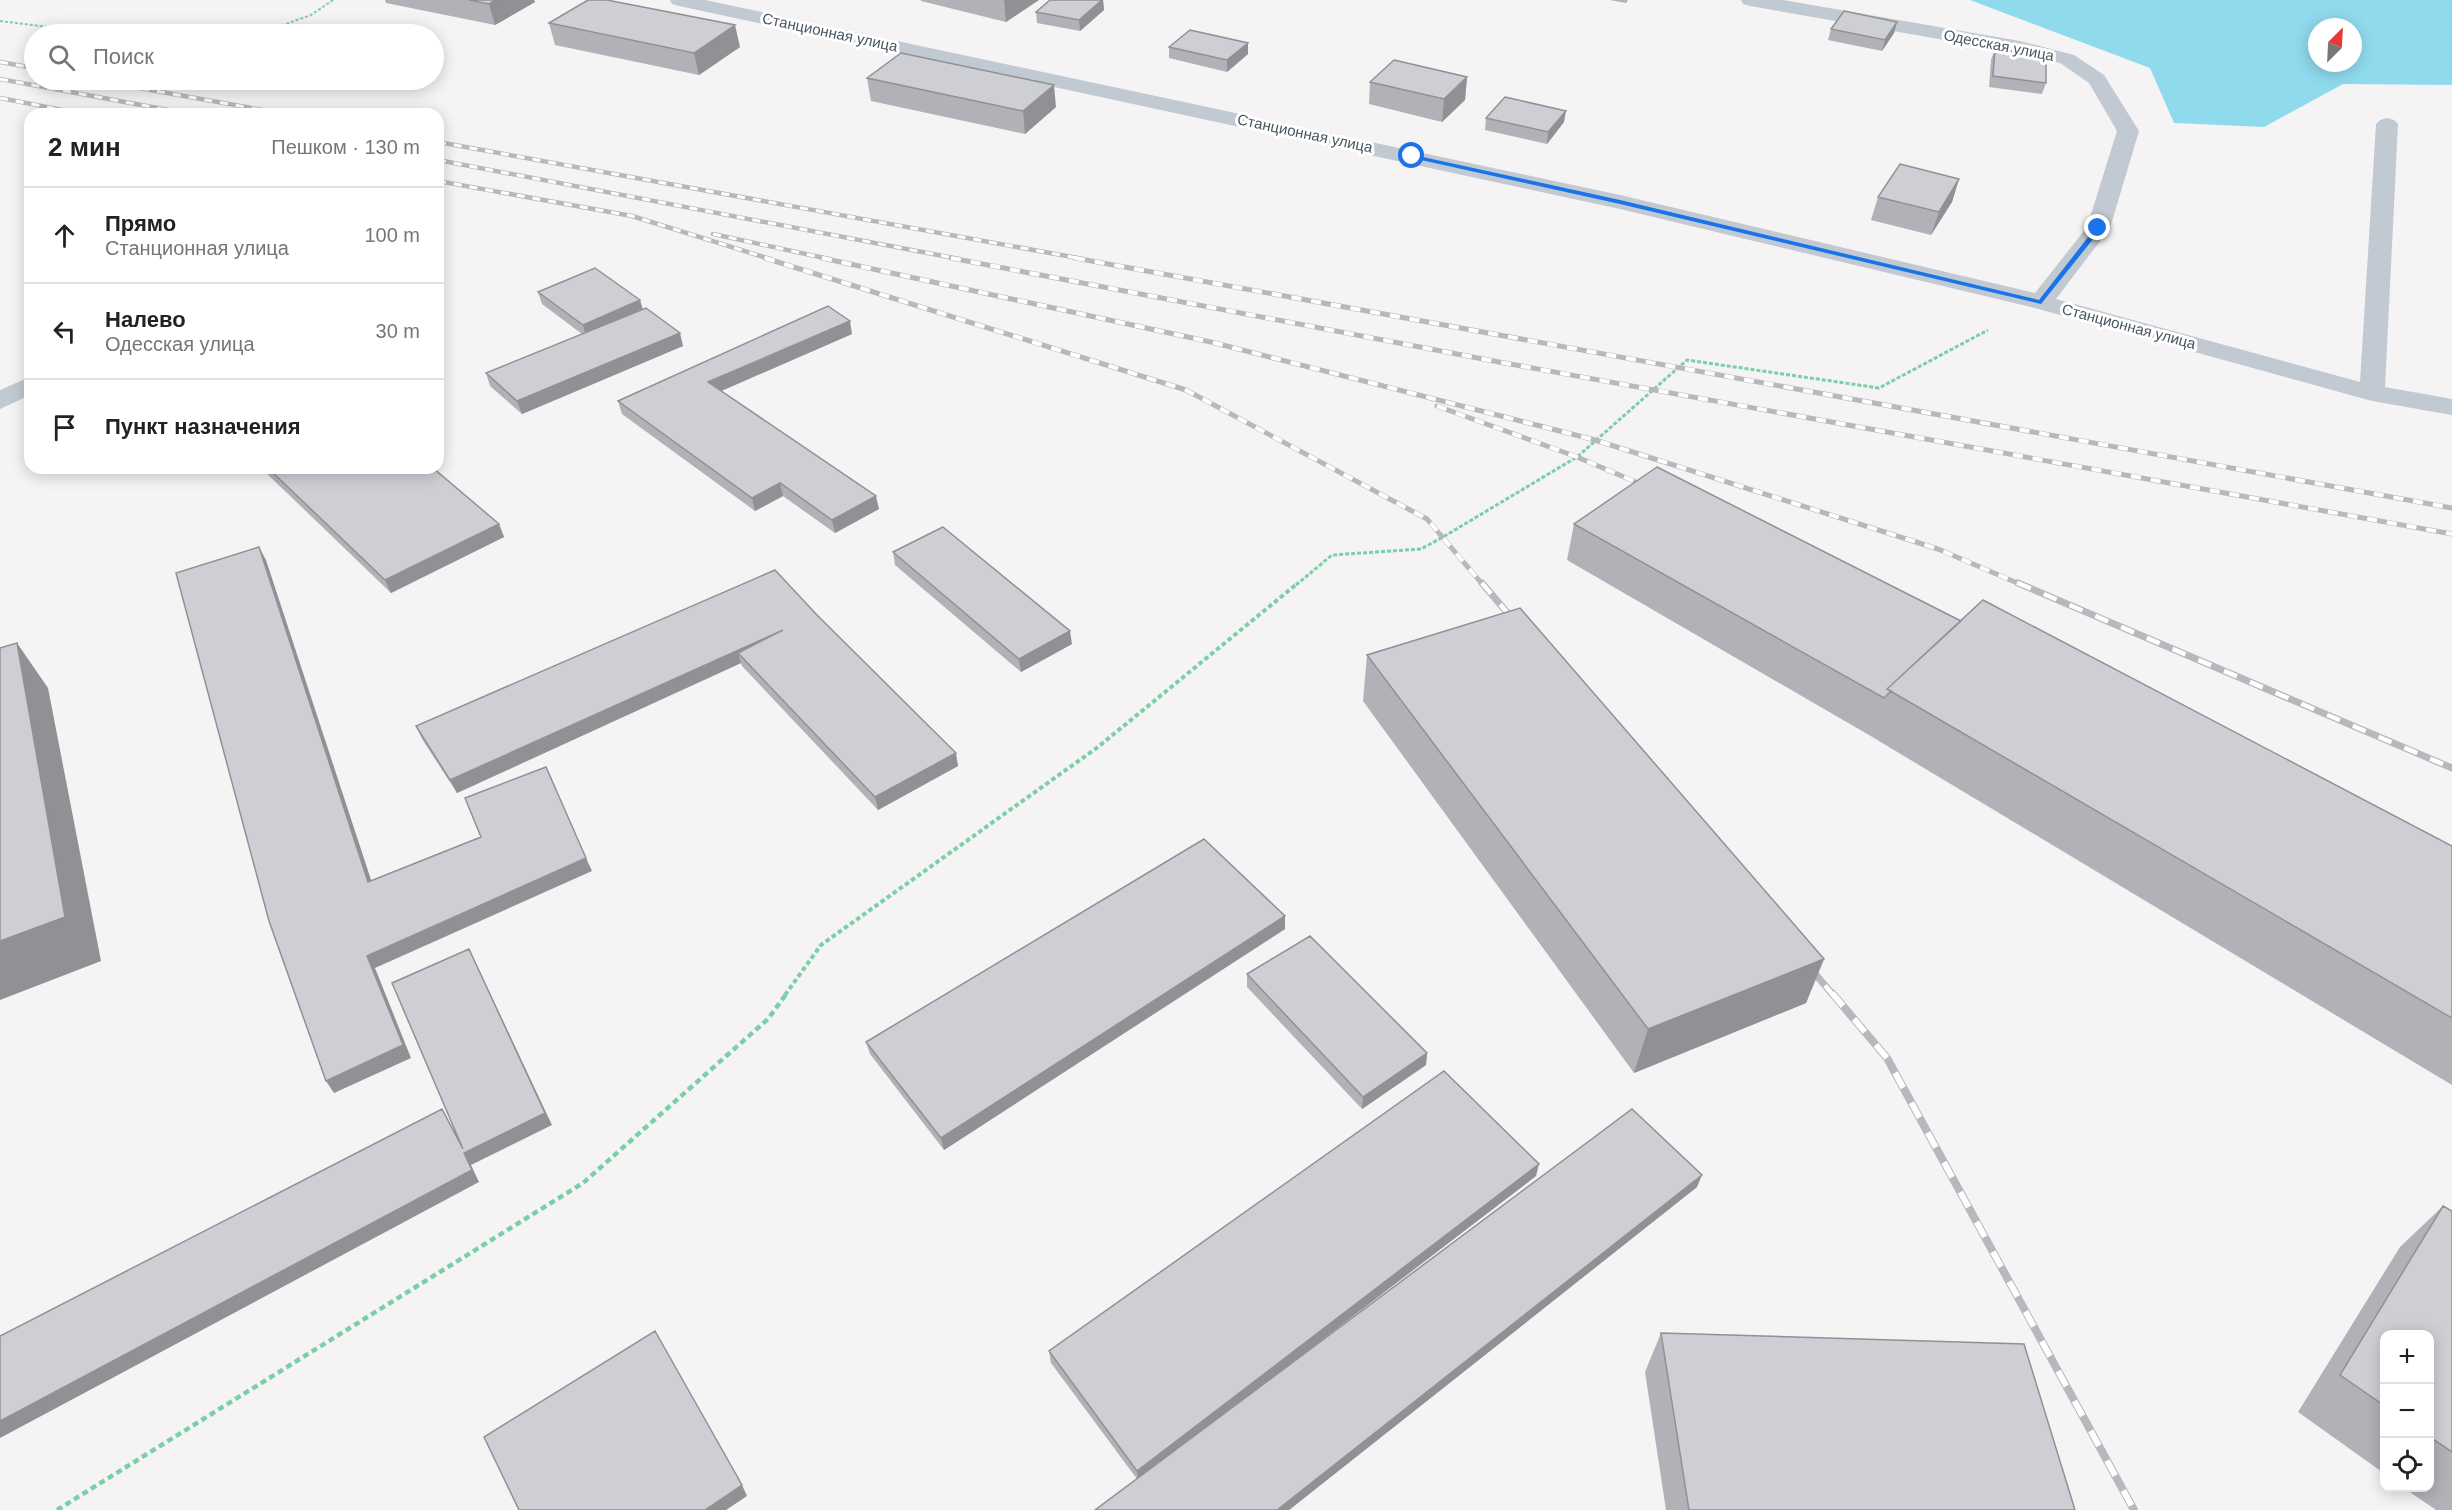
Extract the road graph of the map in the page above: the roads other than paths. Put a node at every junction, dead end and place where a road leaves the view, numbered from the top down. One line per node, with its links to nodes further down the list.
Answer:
1 (679, 0): 4 (street, Станционная улица)
2 (1750, 0): 4 (street, Одесская улица)
3 (2387, 124): 6 (street)
4 (2041, 302): 6 (street, Станционная улица)
5 (24, 388): 7 (street)
6 (2372, 393): 8 (street, Станционная улица)
7 (0, 401)
8 (2452, 407)

